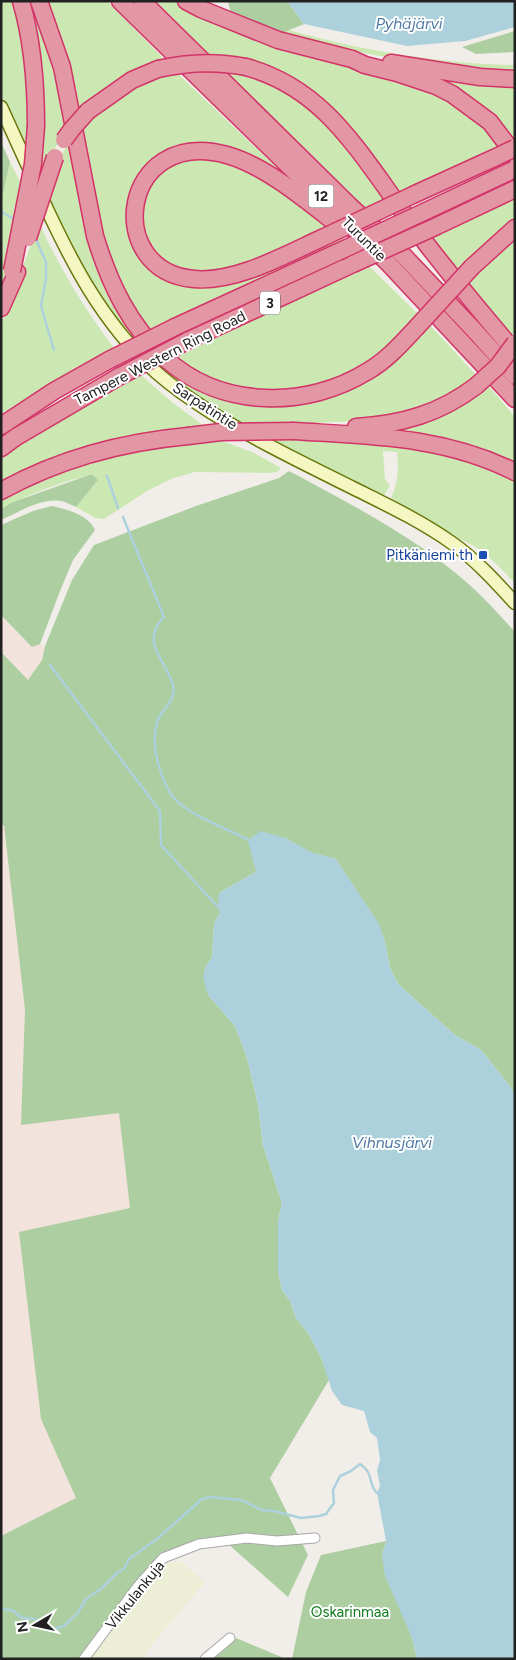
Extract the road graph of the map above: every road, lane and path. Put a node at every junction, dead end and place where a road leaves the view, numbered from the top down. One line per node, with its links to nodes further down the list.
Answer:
1 (21, 1): 15 (highway, bridge)
2 (39, 1): 13 (highway, bridge)
3 (120, 1): 14 (highway, Turuntie / 12)
4 (142, 1): 19 (highway, Turuntie / 12)
5 (186, 1): 6 (highway)
6 (352, 60): 7 (highway); 10 (highway)
7 (515, 79)
8 (1, 107): 26 (main road, Sarpatintie)
9 (515, 148): 14 (highway, bridge)
10 (515, 154)
11 (510, 172): 21 (highway, Tampere Western Ring Road / 3, bridge)
12 (513, 190): 23 (highway, Tampere Western Ring Road / 3, bridge)
13 (515, 228)
14 (389, 264): 20 (highway, Turuntie / 12)
15 (14, 272): 16 (highway); 18 (highway, bridge)
16 (1, 307)
17 (515, 343): 22 (highway, bridge)
18 (515, 352)
19 (515, 376)
20 (515, 399)
21 (1, 426)
22 (294, 431): 24 (highway); 25 (highway, bridge)
23 (1, 448)
24 (515, 472)
25 (1, 491)
26 (515, 603)
27 (315, 1538): 29 (street, Vikkulankuja)
28 (230, 1638): 30 (street)
29 (84, 1659)
30 (205, 1659)

